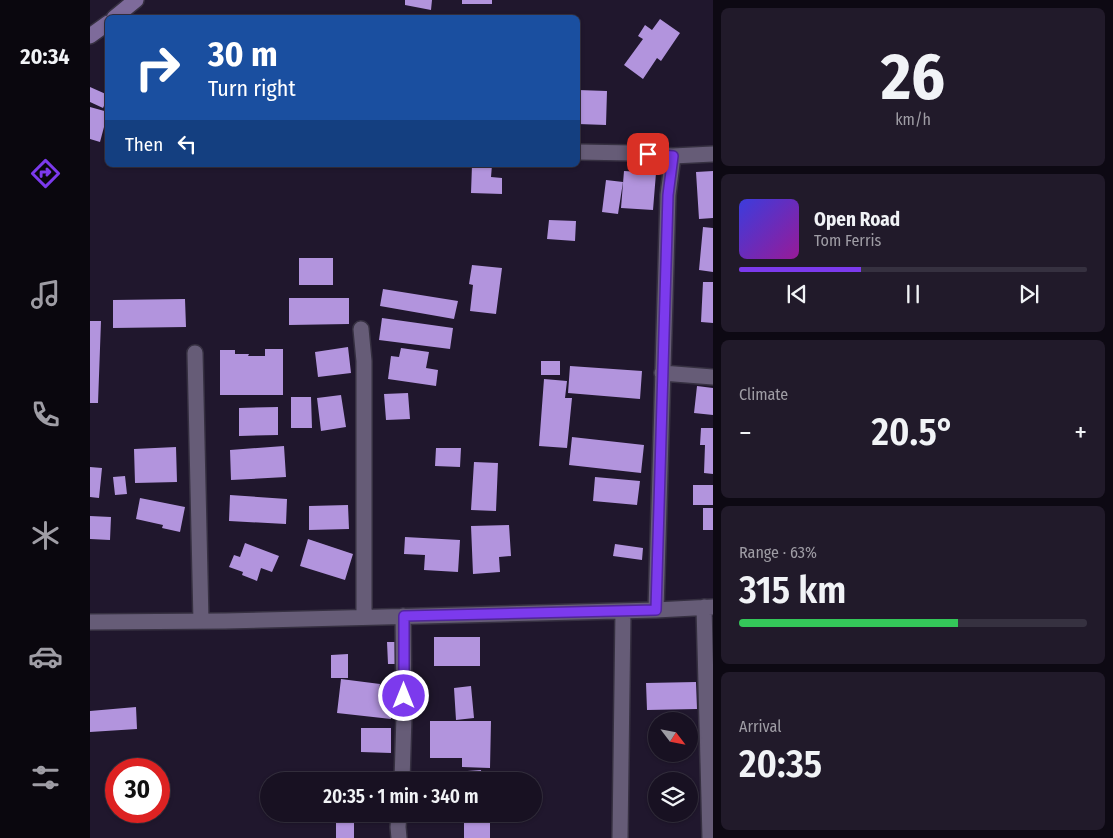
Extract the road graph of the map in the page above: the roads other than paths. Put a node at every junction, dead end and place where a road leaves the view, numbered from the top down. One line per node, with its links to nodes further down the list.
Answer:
1 (136, 0): 2 (main road)
2 (118, 15)
3 (105, 25): 4 (main road)
4 (90, 36)
5 (580, 152): 7 (street)
6 (713, 154): 7 (street)
7 (673, 156): 10 (street)
8 (361, 329): 16 (street)
9 (195, 353): 17 (street)
10 (662, 373): 11 (street); 13 (street)
11 (713, 377)
12 (708, 607): 13 (street); 23 (street)
13 (656, 610): 14 (street)
14 (623, 611): 15 (street); 22 (street)
15 (404, 616): 16 (street); 19 (street)
16 (364, 617): 17 (street)
17 (201, 621): 18 (street)
18 (90, 622)
19 (402, 772)
20 (398, 822): 21 (street)
21 (399, 838)
22 (620, 838)
23 (710, 838)

